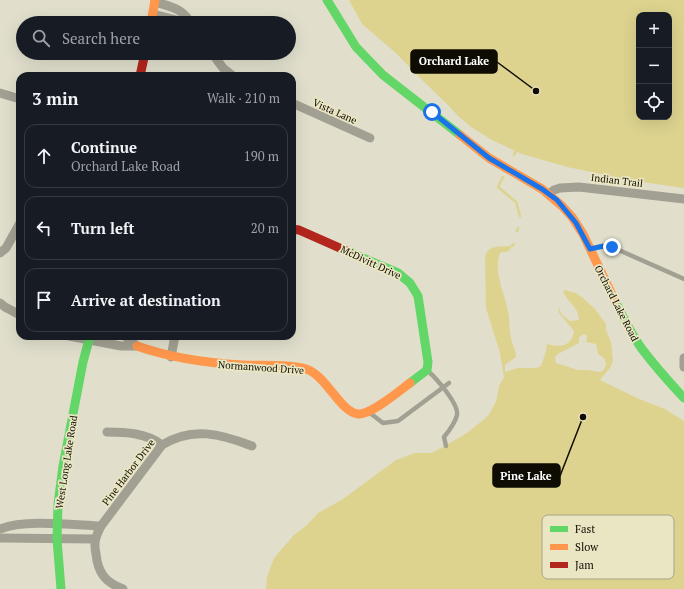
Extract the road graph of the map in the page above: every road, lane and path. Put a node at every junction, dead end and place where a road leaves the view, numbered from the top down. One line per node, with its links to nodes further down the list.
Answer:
1 (327, 0): 15 (main road, Orchard Lake Road)
2 (155, 1): 3 (street); 4 (main road)
3 (178, 9): 5 (lane); 6 (street)
4 (152, 16)
5 (176, 16)
6 (187, 16)
7 (144, 60): 9 (main road)
8 (217, 60): 10 (street)
9 (141, 72)
10 (228, 72)
11 (0, 93): 12 (street)
12 (16, 98)
13 (296, 105): 14 (street, Vista Lane)
14 (370, 138)
15 (549, 194): 16 (street, Indian Trail); 19 (main road, Orchard Lake Road)
16 (684, 199)
17 (16, 230): 20 (street)
18 (296, 230): 32 (main road, McDivitt Drive)
19 (590, 249): 21 (lane); 35 (main road, Orchard Lake Road)
20 (0, 253)
21 (684, 279)
22 (0, 303): 23 (street)
23 (16, 313)
24 (88, 340): 41 (main road, West Long Lake Road)
25 (97, 340): 28 (street, Normanwood Drive)
26 (130, 340): 28 (street, Normanwood Drive)
27 (174, 340): 29 (street)
28 (137, 346): 29 (main road, Normanwood Drive)
29 (171, 357): 36 (main road, Normanwood Drive)
30 (684, 358): 31 (street)
31 (684, 367)
32 (427, 370): 34 (lane); 36 (main road)
33 (449, 383): 34 (lane)
34 (443, 388): 36 (lane); 40 (lane)
35 (684, 398)
36 (369, 412)
37 (107, 432): 38 (street)
38 (162, 445): 39 (street, Pine Harbor Drive); 42 (street, Pine Harbor Drive)
39 (252, 446)
40 (446, 446)
41 (57, 524): 42 (street); 43 (street); 45 (main road, West Long Lake Road)
42 (101, 526): 46 (street, Pine Harbor Drive)
43 (0, 529)
44 (0, 538): 45 (street)
45 (57, 539): 46 (street); 47 (main road, West Long Lake Road)
46 (95, 539): 48 (street)
47 (61, 589)
48 (123, 589)

